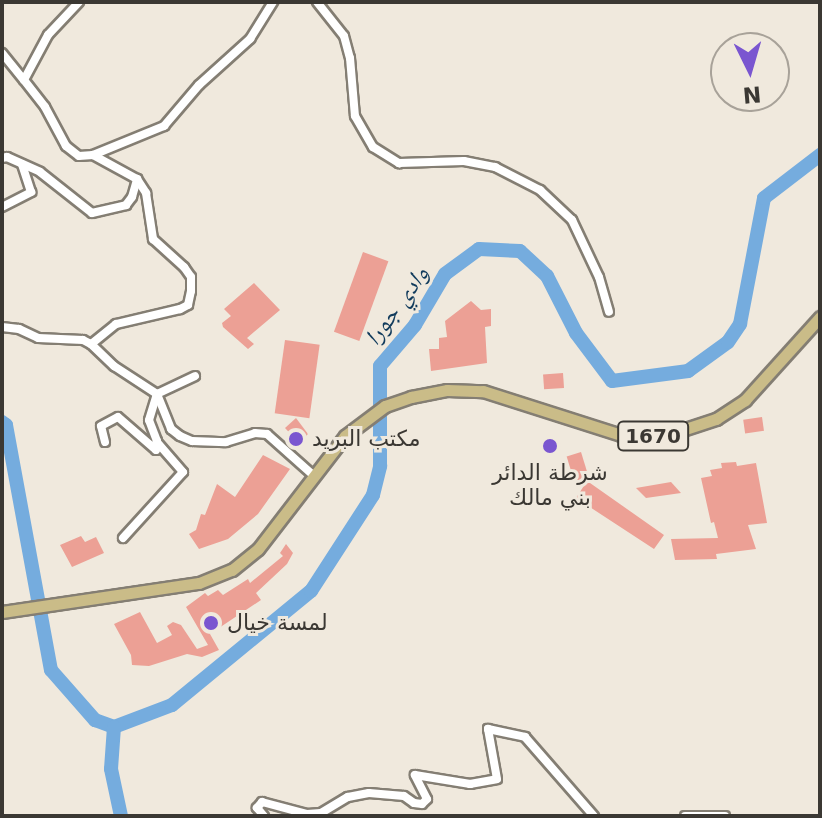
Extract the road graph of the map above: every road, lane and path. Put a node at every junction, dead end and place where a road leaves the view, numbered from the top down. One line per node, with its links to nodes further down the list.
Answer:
1 (79, 2): 5 (street)
2 (273, 2): 6 (street)
3 (317, 2): 11 (street)
4 (2, 53): 5 (street)
5 (24, 80): 6 (street)
6 (93, 155): 9 (street)
7 (2, 158): 8 (street)
8 (22, 164): 9 (street); 10 (street)
9 (137, 179): 14 (street)
10 (2, 207)
11 (609, 312)
12 (820, 317): 19 (main road, 1670)
13 (2, 327): 14 (street)
14 (91, 344): 16 (street)
15 (195, 376): 16 (street)
16 (157, 394): 17 (street); 19 (street)
17 (157, 441): 18 (street); 20 (street)
18 (105, 442)
19 (313, 475): 21 (main road, 1670)
20 (123, 538)
21 (2, 612)
22 (264, 816): 23 (street)
23 (594, 816)
24 (685, 816): 25 (street)
25 (725, 816)

